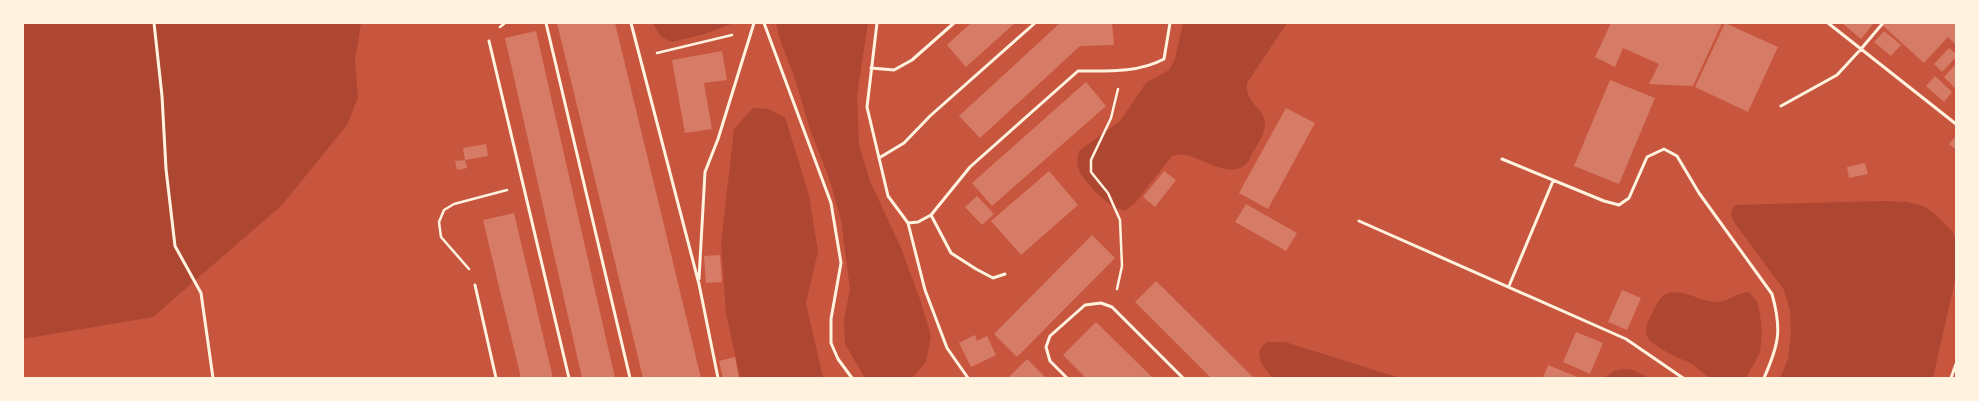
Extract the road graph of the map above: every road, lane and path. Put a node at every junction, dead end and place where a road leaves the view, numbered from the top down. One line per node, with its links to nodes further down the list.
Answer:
1 (154, 23): 33 (lane)
2 (546, 23): 36 (lane)
3 (631, 23): 15 (lane)
4 (754, 23): 12 (lane)
5 (764, 23): 38 (lane)
6 (877, 23): 16 (lane)
7 (954, 23): 16 (lane)
8 (1035, 23): 20 (lane)
9 (1170, 23): 17 (lane)
10 (1828, 23): 14 (lane)
11 (1882, 23): 14 (lane)
12 (752, 30): 15 (path); 28 (lane)
13 (489, 41): 23 (lane)
14 (1861, 49): 18 (lane); 19 (lane)
15 (640, 57): 28 (lane)
16 (871, 68): 20 (lane)
17 (1122, 70): 24 (lane); 31 (path)
18 (1781, 106)
19 (1956, 124)
20 (879, 158): 26 (lane)
21 (1502, 159): 22 (lane)
22 (1553, 181): 30 (lane); 43 (lane)
23 (522, 186): 29 (path); 35 (lane)
24 (931, 215): 26 (lane); 27 (lane)
25 (1359, 221): 30 (lane)
26 (908, 223): 39 (lane)
27 (1005, 274)
28 (699, 284): 37 (lane)
29 (475, 285): 34 (lane)
30 (1509, 286): 42 (lane)
31 (1112, 307): 40 (lane); 41 (lane)
32 (1956, 364): 44 (lane)
33 (213, 378)
34 (496, 378)
35 (569, 378)
36 (630, 378)
37 (718, 378)
38 (852, 378)
39 (968, 378)
40 (1067, 378)
41 (1183, 378)
42 (1683, 378)
43 (1764, 378)
44 (1951, 378)

